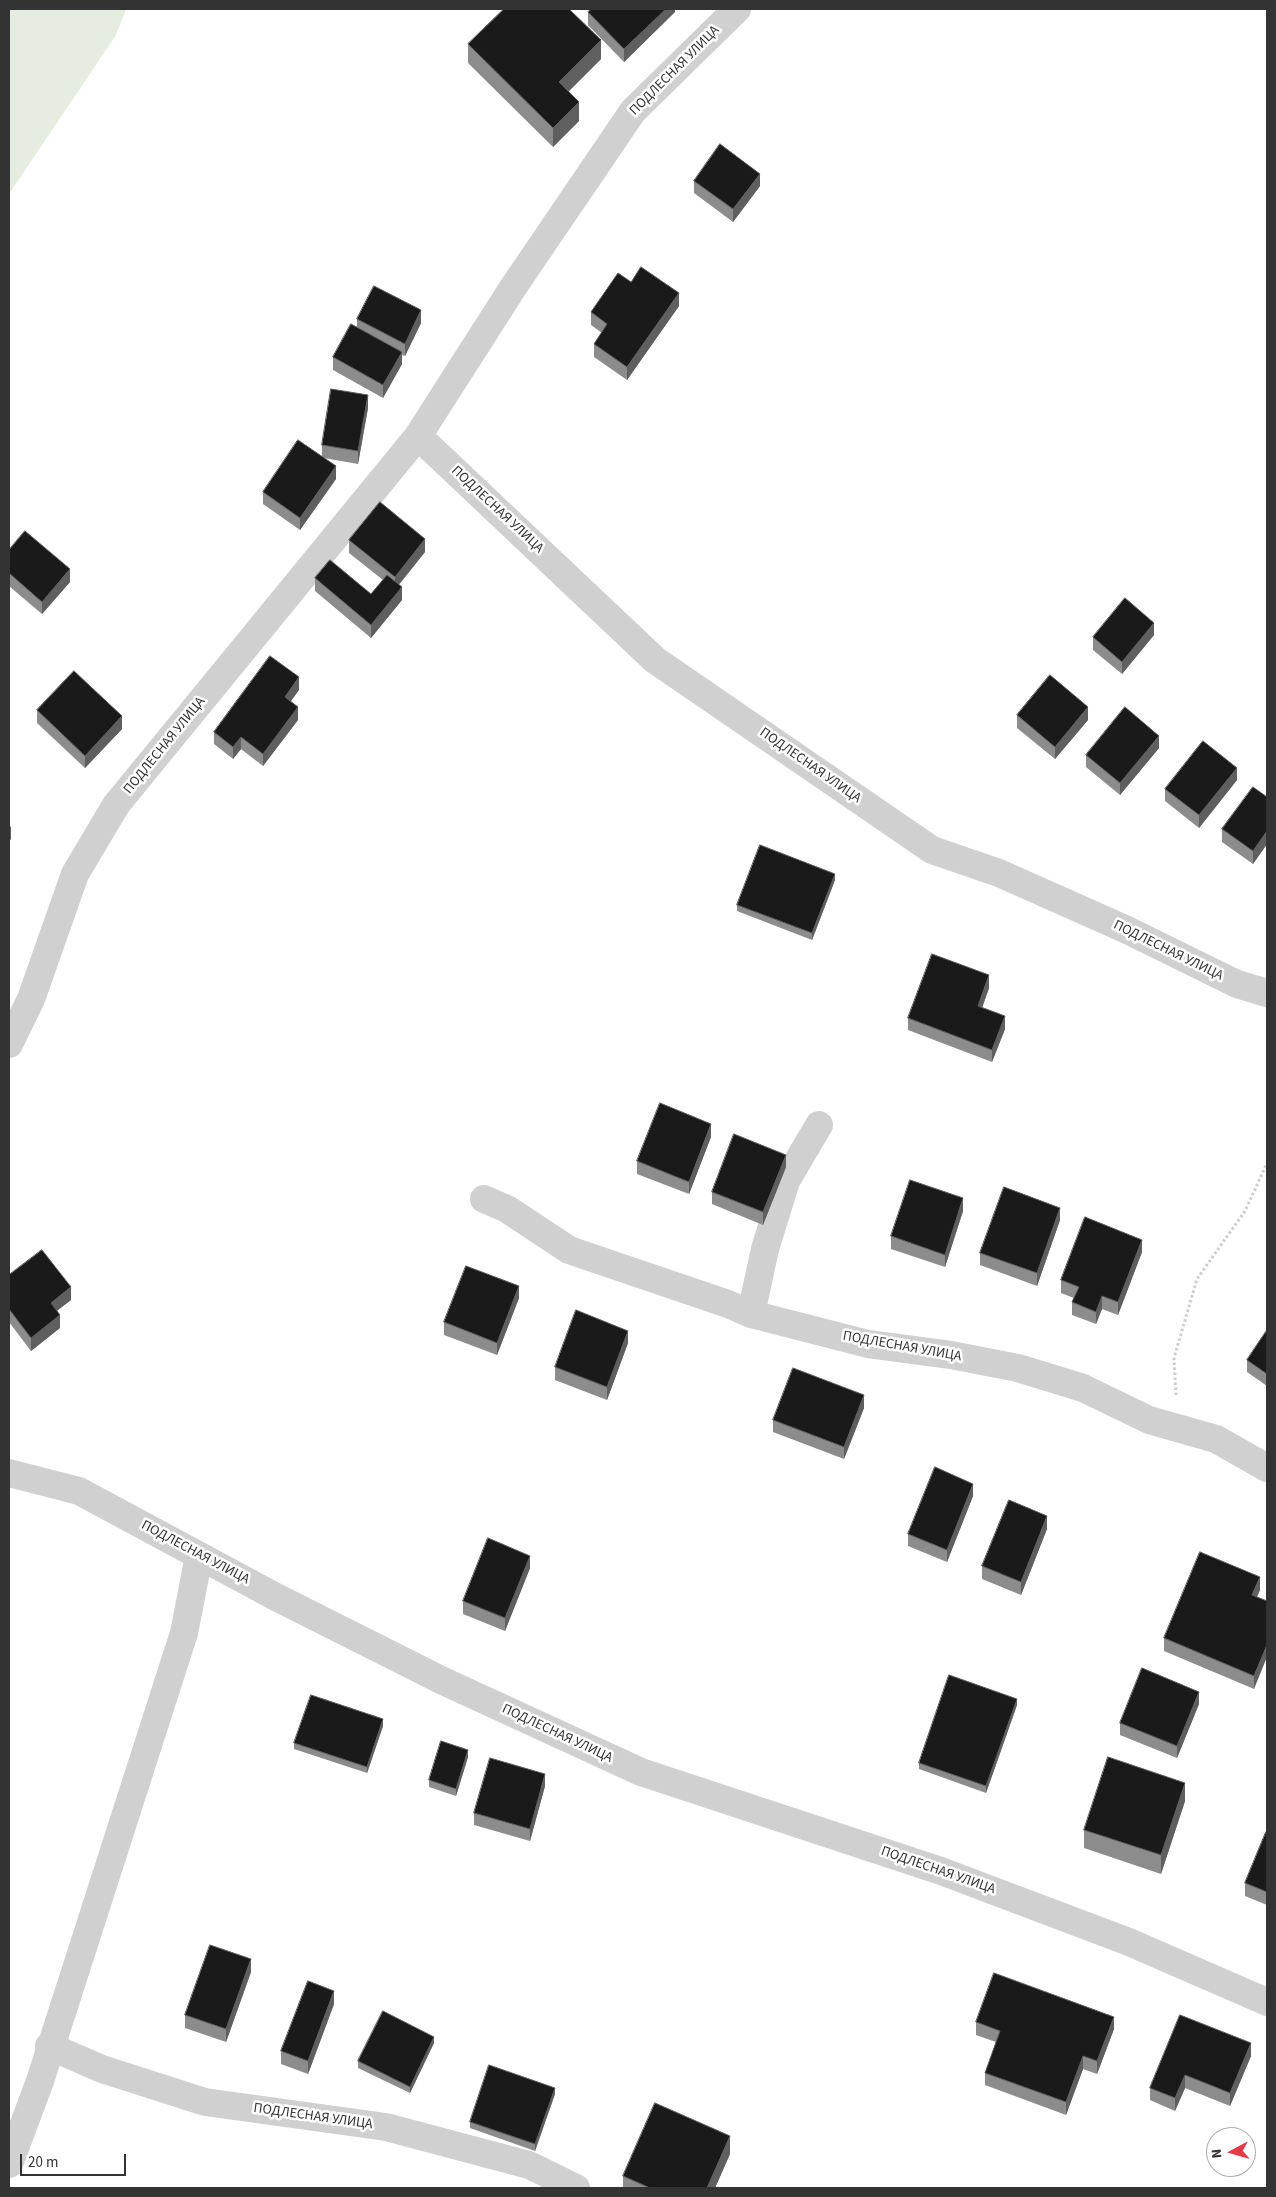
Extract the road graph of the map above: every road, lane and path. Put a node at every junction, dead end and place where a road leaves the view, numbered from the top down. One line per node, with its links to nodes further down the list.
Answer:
1 (737, 9): 2 (street, ПОДЛЕСНАЯ УЛИЦА)
2 (418, 436): 3 (street, ПОДЛЕСНАЯ УЛИЦА); 4 (street, ПОДЛЕСНАЯ УЛИЦА)
3 (1267, 993)
4 (9, 1044)
5 (818, 1124): 8 (street)
6 (1267, 1164): 9 (path)
7 (484, 1199): 8 (street, ПОДЛЕСНАЯ УЛИЦА)
8 (751, 1314): 9 (street, ПОДЛЕСНАЯ УЛИЦА)
9 (1178, 1428): 10 (street, ПОДЛЕСНАЯ УЛИЦА)
10 (1267, 1468)
11 (9, 1473): 12 (street, ПОДЛЕСНАЯ УЛИЦА)
12 (199, 1556): 13 (street, ПОДЛЕСНАЯ УЛИЦА); 14 (street)
13 (1267, 2002)
14 (49, 2046): 15 (street); 16 (street, ПОДЛЕСНАЯ УЛИЦА)
15 (9, 2164)
16 (576, 2188)

